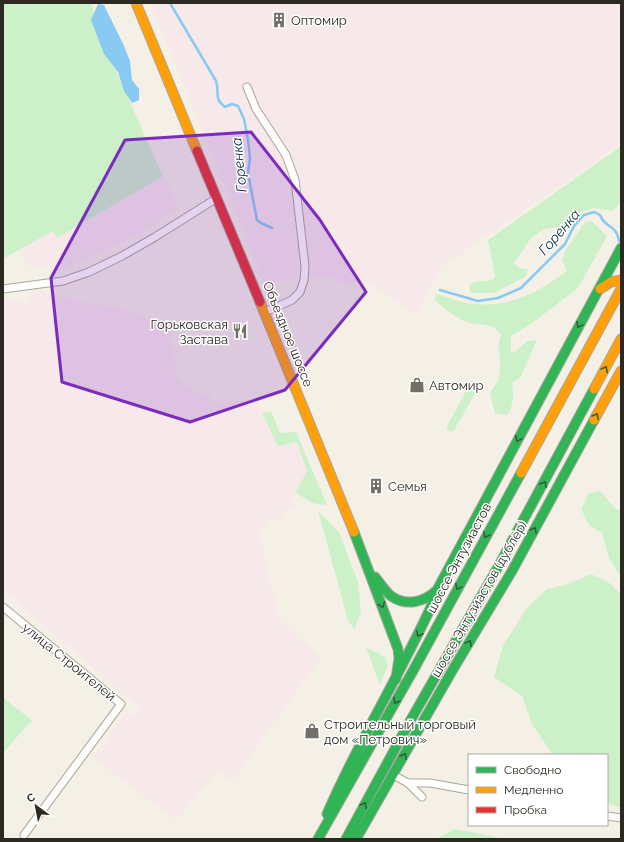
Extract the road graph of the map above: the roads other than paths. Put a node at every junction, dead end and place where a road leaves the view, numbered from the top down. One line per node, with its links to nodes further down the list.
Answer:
1 (136, 3): 3 (main road, Объездное шоссе)
2 (247, 88): 9 (street)
3 (216, 198): 6 (street); 9 (main road, Объездное шоссе)
4 (620, 250): 8 (main road)
5 (621, 280): 8 (main road)
6 (3, 289)
7 (621, 289): 23 (main road, шоссе Энтузиастов, one-way to 23)
8 (598, 290): 13 (main road, one-way to 13)
9 (265, 312): 12 (main road, Объездное шоссе)
10 (621, 339): 24 (main road, one-way to 10)
11 (621, 371): 16 (main road, шоссе Энтузиастов (дублёр), one-way to 11)
12 (368, 568): 13 (main road); 15 (main road, Объездное шоссе, one-way to 15)
13 (440, 585): 15 (main road, one-way to 15)
14 (3, 607): 22 (street, улица Строителей)
15 (396, 679): 23 (main road)
16 (393, 775): 17 (street); 25 (main road, шоссе Энтузиастов (дублёр))
17 (408, 782): 18 (street); 19 (street)
18 (468, 790)
19 (422, 797)
20 (608, 816): 21 (street)
21 (621, 818)
22 (24, 835)
23 (317, 839)
24 (346, 839)
25 (356, 839)

